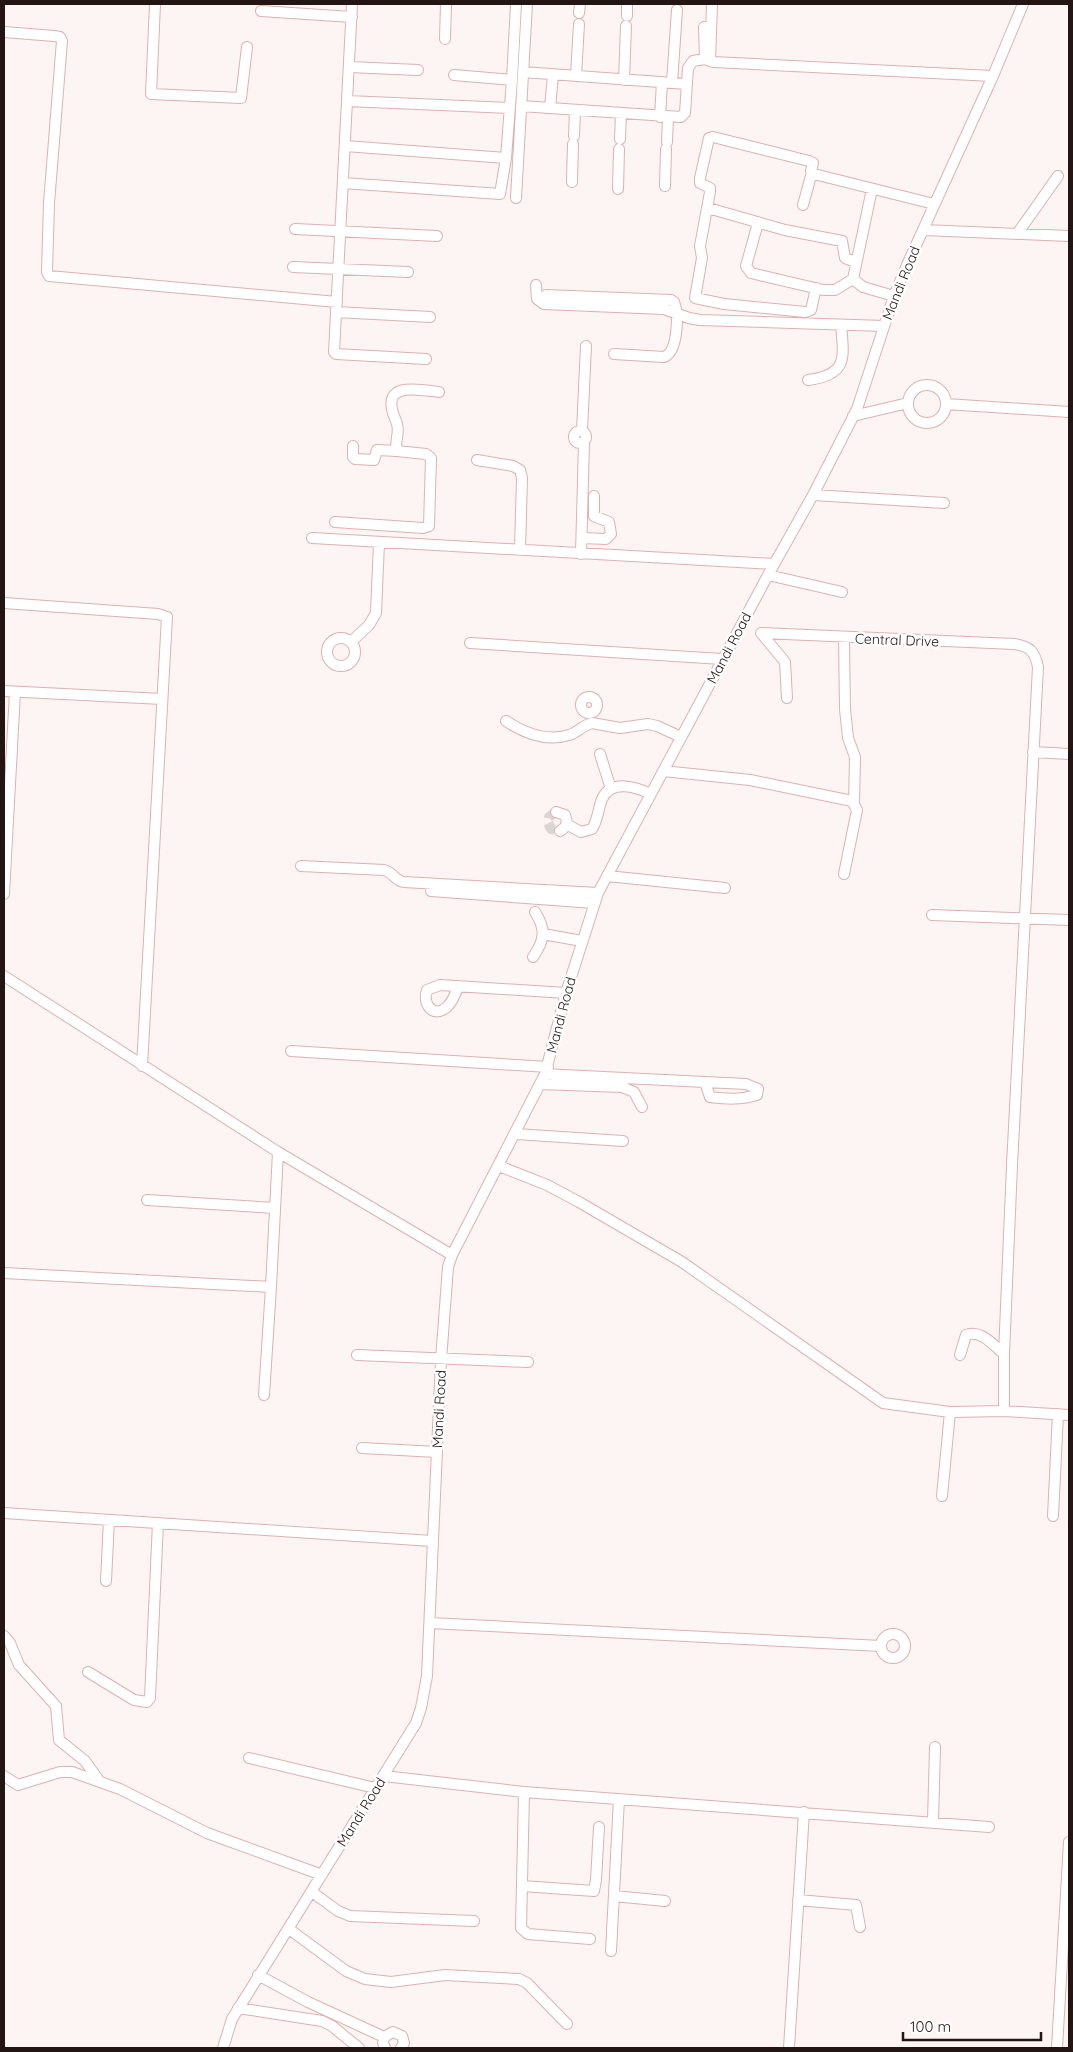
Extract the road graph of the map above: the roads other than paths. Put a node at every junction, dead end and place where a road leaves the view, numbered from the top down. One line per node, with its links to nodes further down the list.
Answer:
1 (155, 4): 16 (street)
2 (352, 4): 11 (street)
3 (446, 4): 15 (street)
4 (516, 4): 25 (street)
5 (527, 4): 20 (street)
6 (706, 4): 17 (street)
7 (712, 4): 17 (street)
8 (1023, 4): 24 (street, Mandi Road)
9 (677, 10): 27 (street)
10 (261, 11): 11 (street)
11 (352, 16): 18 (street)
12 (627, 16): 26 (street)
13 (579, 24): 23 (street)
14 (4, 32): 65 (street)
15 (445, 39)
16 (247, 47)
17 (708, 60): 24 (street); 28 (street)
18 (349, 66): 19 (street); 29 (street)
19 (418, 70)
20 (523, 72): 22 (street); 30 (street)
21 (454, 75): 25 (street)
22 (553, 75): 23 (street); 32 (street)
23 (576, 76): 26 (street)
24 (993, 76): 46 (street, Mandi Road)
25 (512, 80): 31 (street)
26 (624, 80): 27 (street)
27 (667, 83): 28 (street); 35 (street)
28 (687, 84): 35 (street)
29 (347, 101): 31 (street); 36 (street)
30 (521, 106): 32 (street); 45 (street)
31 (510, 108): 37 (street)
32 (550, 108): 33 (street)
33 (575, 110): 34 (street); 40 (street)
34 (621, 114): 35 (street); 43 (street)
35 (664, 117): 42 (street)
36 (345, 146): 37 (street); 41 (street)
37 (506, 158): 41 (street)
38 (812, 172): 44 (street); 47 (street); 48 (street)
39 (1058, 176): 53 (street)
40 (572, 182)
41 (343, 183): 52 (street)
42 (665, 186)
43 (618, 189)
44 (872, 189): 46 (street); 56 (street)
45 (516, 198)
46 (934, 204): 51 (street, Mandi Road)
47 (803, 205)
48 (708, 208): 49 (street); 62 (street)
49 (758, 223): 56 (street); 62 (street)
50 (295, 229): 52 (street)
51 (924, 230): 53 (street); 64 (street, Mandi Road)
52 (340, 231): 54 (street); 58 (street)
53 (1017, 234): 55 (street)
54 (437, 236)
55 (1069, 236)
56 (856, 262): 60 (street)
57 (293, 267): 58 (street)
58 (338, 269): 59 (street); 65 (street)
59 (408, 272)
60 (853, 280): 62 (street); 64 (street)
61 (536, 285): 66 (street)
62 (816, 288)
63 (546, 295): 66 (street)
64 (894, 296): 69 (street, Mandi Road)
65 (336, 307): 67 (street); 72 (street)
66 (677, 314): 68 (street); 71 (street)
67 (430, 317)
68 (842, 325): 69 (street); 73 (street)
69 (884, 326): 78 (street, Mandi Road)
70 (586, 346): 88 (street)
71 (614, 354)
72 (426, 359)
73 (808, 380)
74 (439, 392): 80 (street)
75 (908, 403): 76 (street); 76 (street); 78 (street)
76 (946, 404): 77 (street)
77 (1069, 412)
78 (853, 416): 82 (street, Mandi Road)
79 (353, 446): 80 (street)
80 (397, 451): 86 (street)
81 (477, 460): 91 (street)
82 (813, 495): 84 (street); 93 (street, Mandi Road)
83 (594, 496): 88 (street)
84 (944, 503)
85 (336, 522): 86 (street)
86 (360, 524): 89 (street)
87 (312, 538): 89 (street)
88 (582, 538): 92 (street)
89 (359, 541): 90 (street)
90 (379, 543): 91 (street); 98 (street)
91 (520, 550): 92 (street)
92 (581, 554): 93 (street)
93 (774, 564): 94 (street, Mandi Road)
94 (768, 575): 95 (street); 100 (street, Mandi Road)
95 (842, 592)
96 (4, 603): 104 (street)
97 (844, 638): 103 (street, Central Drive); 107 (street, Central Drive); 113 (street)
98 (351, 642)
99 (470, 643): 100 (street)
100 (722, 659): 106 (street, Mandi Road)
101 (4, 691): 102 (street)
102 (15, 692): 104 (street); 120 (street)
103 (787, 698)
104 (162, 699): 133 (street)
105 (506, 721): 106 (street)
106 (681, 737): 110 (street, Mandi Road)
107 (1033, 752): 109 (street); 124 (street)
108 (600, 754): 111 (street)
109 (1069, 754)
110 (663, 771): 112 (street, Mandi Road); 113 (street)
111 (611, 789): 112 (street); 114 (street)
112 (651, 794): 117 (street, Mandi Road)
113 (854, 804): 116 (street)
114 (556, 812)
115 (301, 866): 121 (street)
116 (844, 874)
117 (607, 876): 118 (street); 121 (street, Mandi Road)
118 (725, 888)
119 (431, 891): 121 (street)
120 (4, 894)
121 (596, 898): 127 (street, Mandi Road)
122 (535, 912): 126 (street)
123 (932, 915): 124 (street)
124 (1025, 917): 125 (street); 147 (street)
125 (1069, 920)
126 (544, 934): 127 (street); 128 (street)
127 (582, 941): 131 (street, Mandi Road)
128 (533, 957)
129 (4, 976): 133 (street)
130 (458, 986): 131 (street)
131 (566, 993): 134 (street, Mandi Road)
132 (291, 1051): 134 (street)
133 (142, 1066): 140 (street)
134 (546, 1070): 135 (street); 136 (street, Mandi Road)
135 (704, 1082): 135 (street)
136 (540, 1084): 137 (street); 138 (street, Mandi Road)
137 (642, 1107)
138 (516, 1134): 139 (street); 141 (street, Mandi Road)
139 (622, 1140)
140 (278, 1152): 143 (street); 144 (street)
141 (499, 1166): 144 (street, Mandi Road); 154 (street)
142 (147, 1200): 143 (street)
143 (275, 1208): 146 (street)
144 (452, 1255): 150 (street, Mandi Road)
145 (4, 1273): 146 (street)
146 (271, 1287): 152 (street)
147 (1004, 1354): 149 (street); 153 (street)
148 (357, 1355): 150 (street)
149 (960, 1355)
150 (441, 1360): 151 (street); 158 (street, Mandi Road)
151 (528, 1362)
152 (264, 1395)
153 (1004, 1410): 154 (street); 155 (street)
154 (950, 1412): 159 (street)
155 (1058, 1414): 156 (street); 161 (street)
156 (1069, 1415)
157 (362, 1448): 158 (street)
158 (437, 1452): 164 (street, Mandi Road)
159 (942, 1496)
160 (4, 1514): 162 (street)
161 (1052, 1516)
162 (109, 1520): 163 (street); 165 (street)
163 (158, 1524): 164 (street); 169 (street)
164 (432, 1541): 166 (street, Mandi Road)
165 (106, 1581)
166 (430, 1622): 168 (street); 173 (street, Mandi Road)
167 (4, 1636): 174 (street)
168 (881, 1646)
169 (88, 1672)
170 (935, 1747): 179 (street)
171 (249, 1758): 175 (street)
172 (4, 1776): 174 (street)
173 (384, 1776): 175 (street, Mandi Road); 176 (street)
174 (101, 1782): 184 (street)
175 (375, 1788): 184 (street, Mandi Road)
176 (524, 1792): 177 (street); 185 (street)
177 (619, 1799): 178 (street); 187 (street)
178 (804, 1812): 179 (street); 189 (street)
179 (933, 1822): 180 (street)
180 (989, 1826)
181 (599, 1827): 185 (street)
182 (1069, 1842): 183 (street)
183 (1069, 1856): 196 (street)
184 (322, 1876): 186 (street, Mandi Road)
185 (522, 1886): 193 (street)
186 (312, 1892): 190 (street); 192 (street, Mandi Road)
187 (614, 1896): 188 (street); 194 (street)
188 (665, 1900)
189 (798, 1900): 191 (street); 204 (street)
190 (474, 1921)
191 (860, 1927)
192 (289, 1929): 195 (street, Mandi Road); 198 (street)
193 (590, 1939)
194 (610, 1951)
195 (258, 1974): 197 (street, Mandi Road); 199 (street)
196 (1065, 1994): 205 (street)
197 (238, 2008): 200 (street, Mandi Road); 201 (street)
198 (568, 2024)
199 (384, 2037): 202 (street); 203 (street)
200 (223, 2048)
201 (359, 2048)
202 (385, 2048)
203 (401, 2048)
204 (789, 2048)
205 (1057, 2048)

